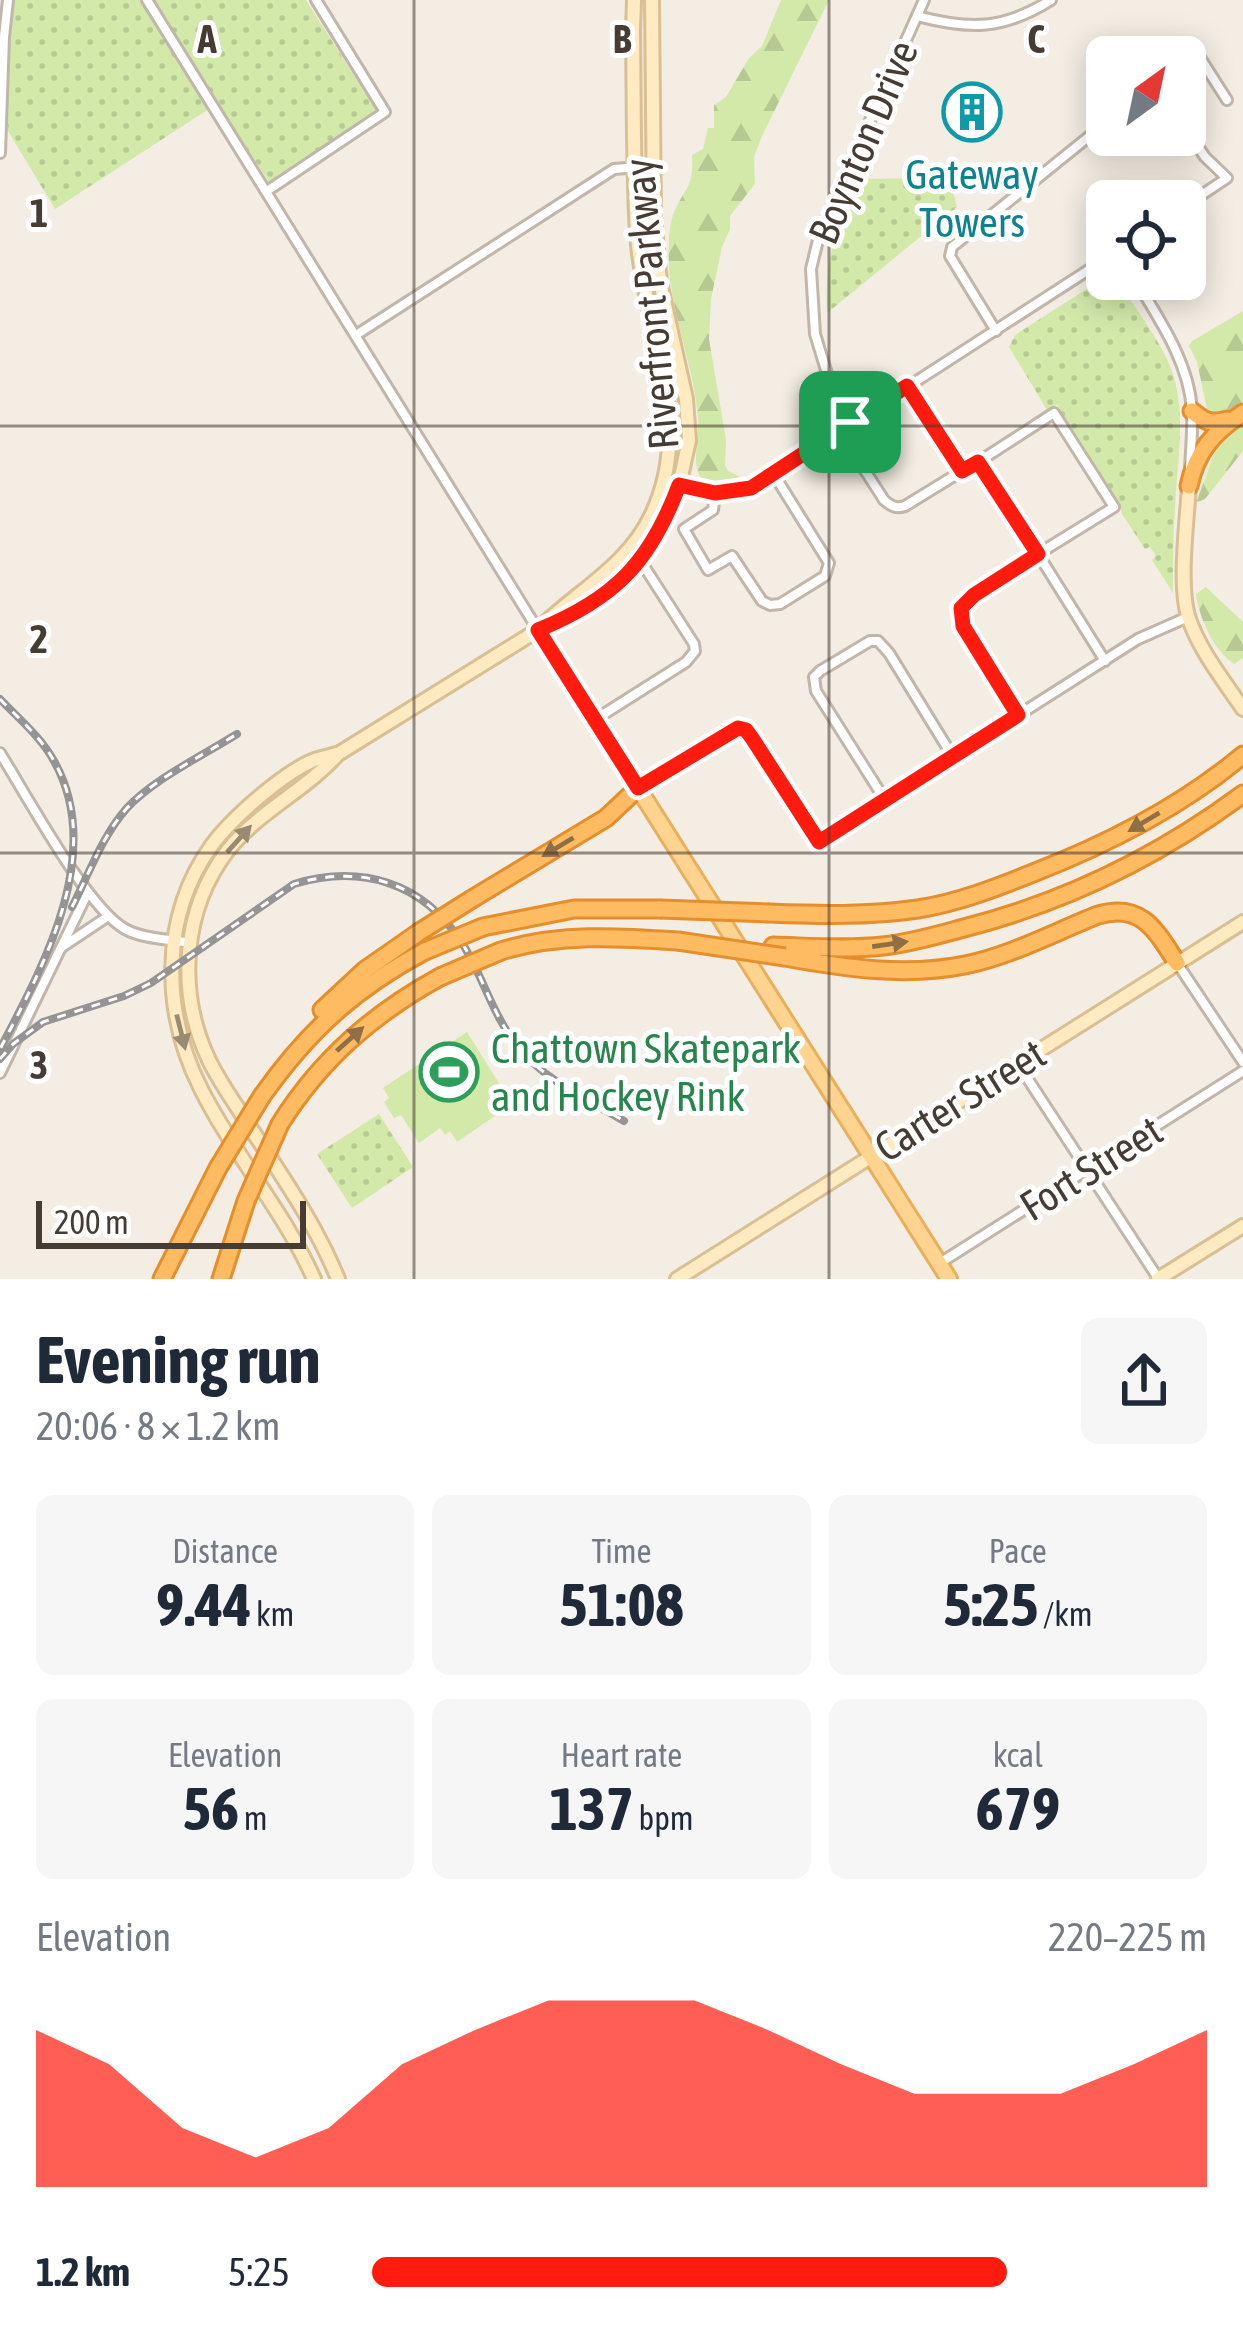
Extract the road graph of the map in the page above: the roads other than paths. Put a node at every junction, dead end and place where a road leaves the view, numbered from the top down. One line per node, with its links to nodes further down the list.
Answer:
1 (8, 0): 12 (street)
2 (147, 0): 16 (street)
3 (316, 0): 16 (street)
4 (634, 0): 15 (main road, Riverfront Parkway)
5 (652, 0): 14 (main road, Riverfront Parkway)
6 (925, 0): 8 (street, Boynton Drive)
7 (1051, 0): 8 (street)
8 (917, 16): 25 (street, Boynton Drive)
9 (1206, 67): 10 (street)
10 (1227, 100)
11 (1086, 139): 20 (street)
12 (0, 153)
13 (1204, 156): 17 (street)
14 (653, 166): 15 (street); 31 (main road, Riverfront Parkway)
15 (636, 167): 21 (street); 30 (main road, Riverfront Parkway)
16 (267, 191): 21 (street)
17 (1206, 192)
18 (1086, 272): 20 (street)
19 (1147, 300): 23 (street)
20 (996, 331): 22 (street)
21 (356, 335): 37 (street)
22 (907, 386): 25 (street); 28 (street)
23 (1192, 411): 24 (highway); 32 (street)
24 (1239, 415): 32 (highway)
25 (850, 422): 26 (street)
26 (839, 430): 28 (street); 29 (street)
27 (978, 462): 28 (street); 34 (street); 34 (street)
28 (962, 471)
29 (773, 473): 33 (street); 33 (street)
30 (663, 483): 31 (street); 37 (main road, Riverfront Parkway)
31 (679, 485): 33 (street); 35 (main road, Riverfront Parkway)
32 (1189, 486): 36 (main road)
33 (715, 493)
34 (1038, 554): 38 (street); 40 (street)
35 (640, 560): 37 (main road, Riverfront Parkway); 41 (street)
36 (1188, 617): 38 (street); 39 (main road)
37 (538, 630): 41 (main road); 43 (main road, Riverfront Parkway)
38 (1105, 661): 40 (street)
39 (1243, 709)
40 (1018, 715): 45 (street)
41 (595, 720): 46 (main road)
42 (0, 753): 49 (street)
43 (338, 754): 52 (main road, Riverfront Parkway); 53 (main road, Riverfront Parkway, one-way to 43)
44 (1242, 756): 59 (highway, one-way to 59, bridge)
45 (953, 757): 48 (street); 48 (street)
46 (638, 788): 48 (street); 59 (highway, one-way to 59, bridge); 62 (main road)
47 (1243, 794): 55 (highway, one-way to 47)
48 (885, 800)
49 (88, 892): 50 (street); 54 (street)
50 (107, 917): 52 (street); 54 (street)
51 (1243, 922): 56 (main road, Carter Street)
52 (173, 940): 53 (street); 68 (main road, Riverfront Parkway, one-way to 68)
53 (189, 943): 69 (main road, Riverfront Parkway)
54 (61, 948): 61 (street)
55 (779, 951): 56 (highway); 67 (highway, one-way to 55, bridge)
56 (1177, 963): 57 (street); 58 (main road, Carter Street)
57 (1243, 1062)
58 (1018, 1063): 62 (main road, Carter Street); 63 (street)
59 (281, 1068): 66 (highway, bridge)
60 (1243, 1071): 63 (street, Fort Street)
61 (0, 1073)
62 (870, 1157): 65 (main road); 70 (main road, Carter Street)
63 (1089, 1171): 65 (street, Fort Street); 72 (street)
64 (1243, 1226): 72 (main road)
65 (939, 1264): 71 (main road)
66 (162, 1279)
67 (221, 1279)
68 (314, 1279)
69 (338, 1279)
70 (676, 1279)
71 (949, 1279)
72 (1159, 1279)

